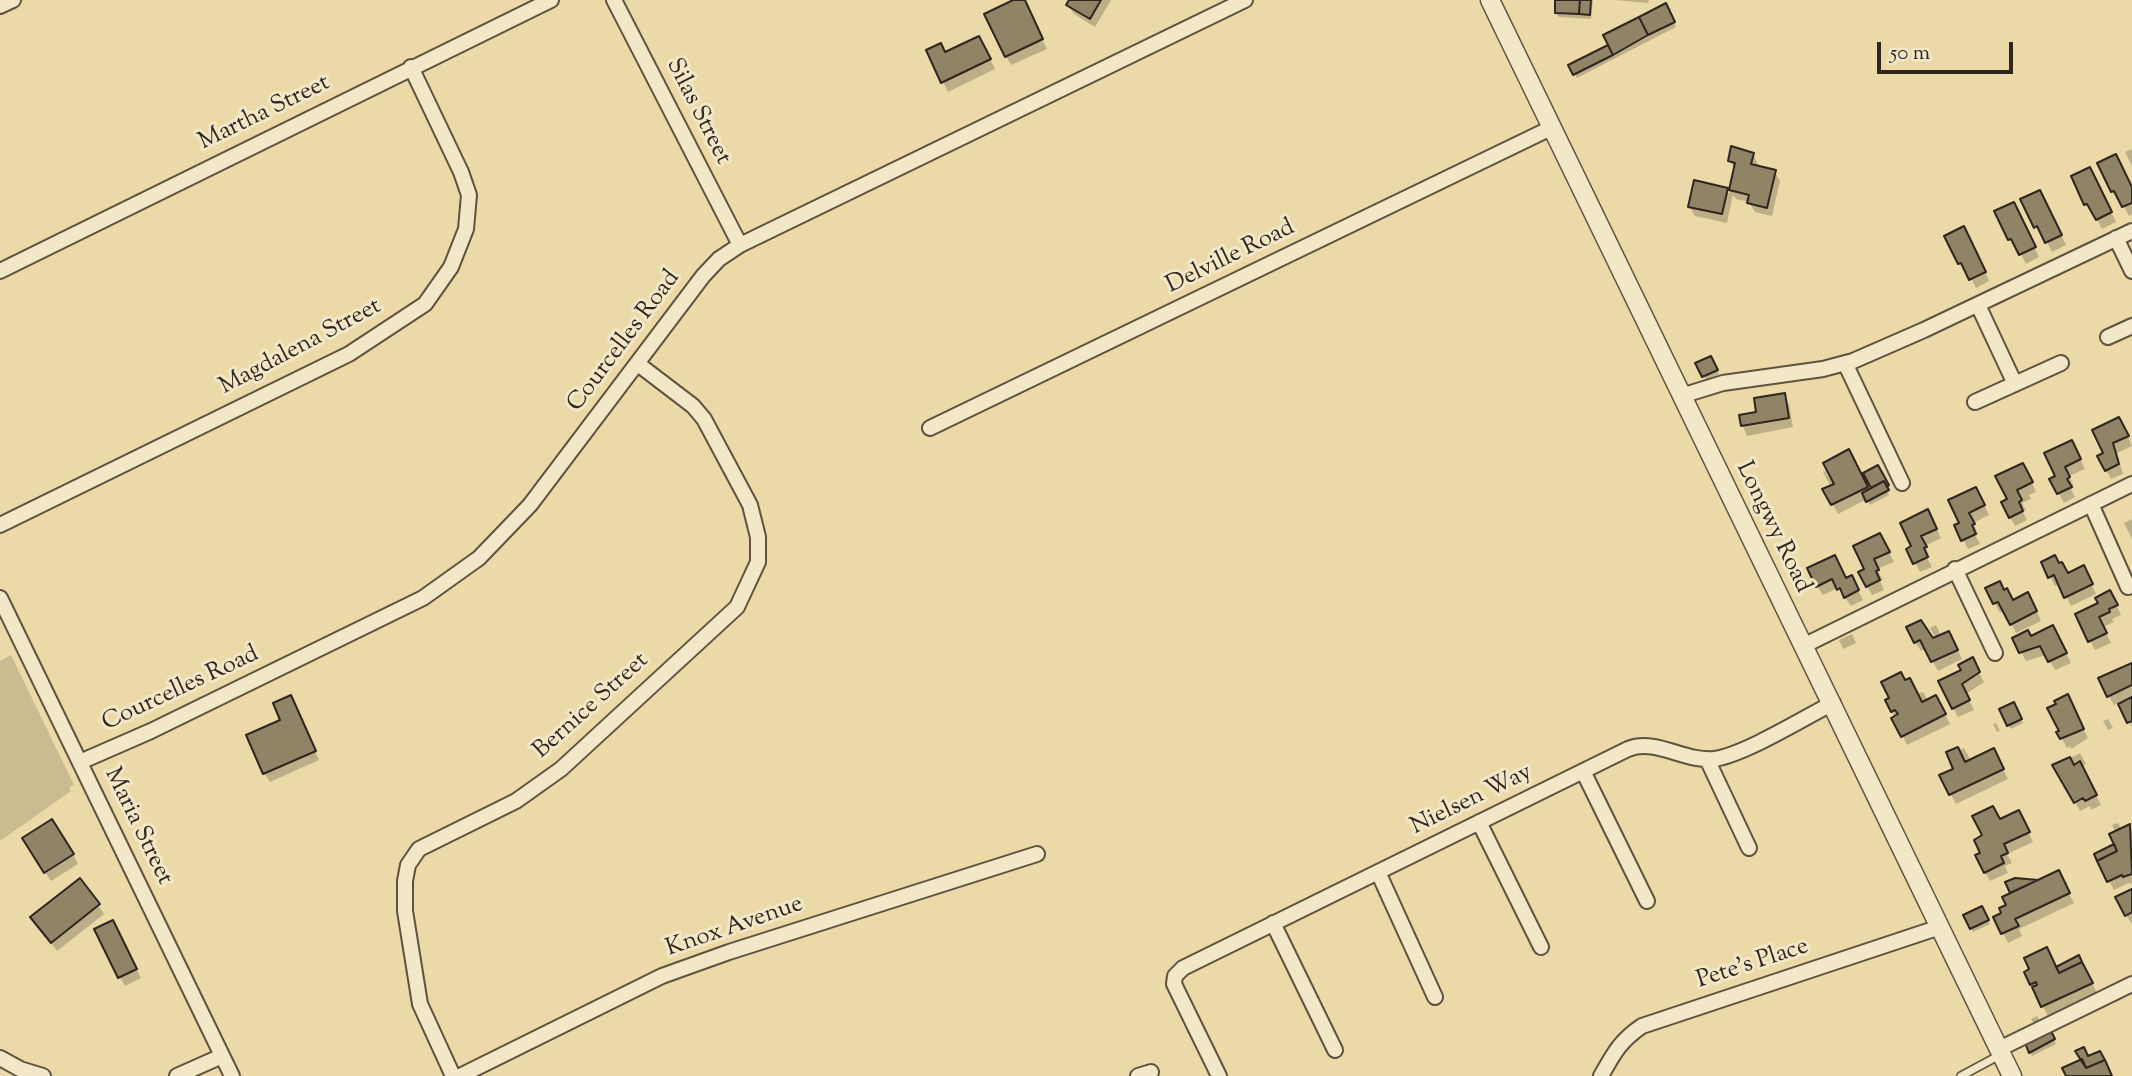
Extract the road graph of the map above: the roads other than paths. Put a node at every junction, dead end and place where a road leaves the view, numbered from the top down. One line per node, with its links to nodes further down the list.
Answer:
1 (13, 0): 6 (street)
2 (551, 0): 7 (street, Martha Street)
3 (614, 0): 11 (street, Silas Street)
4 (1245, 0): 11 (street, Courcelles Road)
5 (1490, 0): 8 (street, Longwy Road)
6 (0, 6)
7 (411, 67): 12 (street, Martha Street); 27 (street, Magdalena Street)
8 (1551, 128): 21 (street, Longwy Road); 23 (street, Delville Road)
9 (2132, 231): 10 (street)
10 (2116, 238): 13 (street); 14 (street)
11 (740, 246): 19 (street, Courcelles Road)
12 (0, 271)
13 (2132, 271)
14 (1978, 304): 17 (street); 20 (street)
15 (2132, 326): 16 (street)
16 (2108, 337)
17 (1845, 363): 21 (street); 24 (street)
18 (2061, 363): 20 (street)
19 (638, 364): 35 (street, Courcelles Road); 54 (street, Bernice Street)
20 (2015, 384): 22 (street)
21 (1681, 396): 31 (street, Longwy Road)
22 (1975, 402)
23 (930, 428)
24 (1902, 483)
25 (2132, 484): 26 (street)
26 (2091, 504): 28 (street); 29 (street)
27 (0, 525)
28 (1955, 569): 31 (street); 32 (street)
29 (2128, 587)
30 (0, 598): 35 (street, Maria Street)
31 (1803, 646): 33 (street, Longwy Road)
32 (1995, 653)
33 (1833, 703): 34 (street, Nielsen Way); 43 (street, Longwy Road)
34 (1707, 759): 36 (street, Nielsen Way); 38 (street)
35 (80, 762): 49 (street, Maria Street)
36 (1583, 771): 37 (street, Nielsen Way); 41 (street)
37 (1479, 822): 40 (street, Nielsen Way); 44 (street)
38 (1749, 848)
39 (1037, 854): 55 (street, Knox Avenue)
40 (1378, 872): 42 (street, Nielsen Way); 46 (street)
41 (1647, 901)
42 (1273, 923): 47 (street); 56 (street, Nielsen Way)
43 (1940, 927): 48 (street, Longwy Road); 57 (street, Pete's Place)
44 (1541, 947)
45 (2132, 984): 48 (street)
46 (1435, 997)
47 (1335, 1050)
48 (2000, 1052): 58 (lane); 59 (street, Longwy Road)
49 (222, 1056): 52 (street); 53 (street, Maria Street)
50 (0, 1058): 51 (street)
51 (43, 1076)
52 (177, 1076)
53 (232, 1076)
54 (453, 1076)
55 (460, 1076)
56 (1219, 1076)
57 (1601, 1076)
58 (1961, 1076)
59 (2012, 1076)

